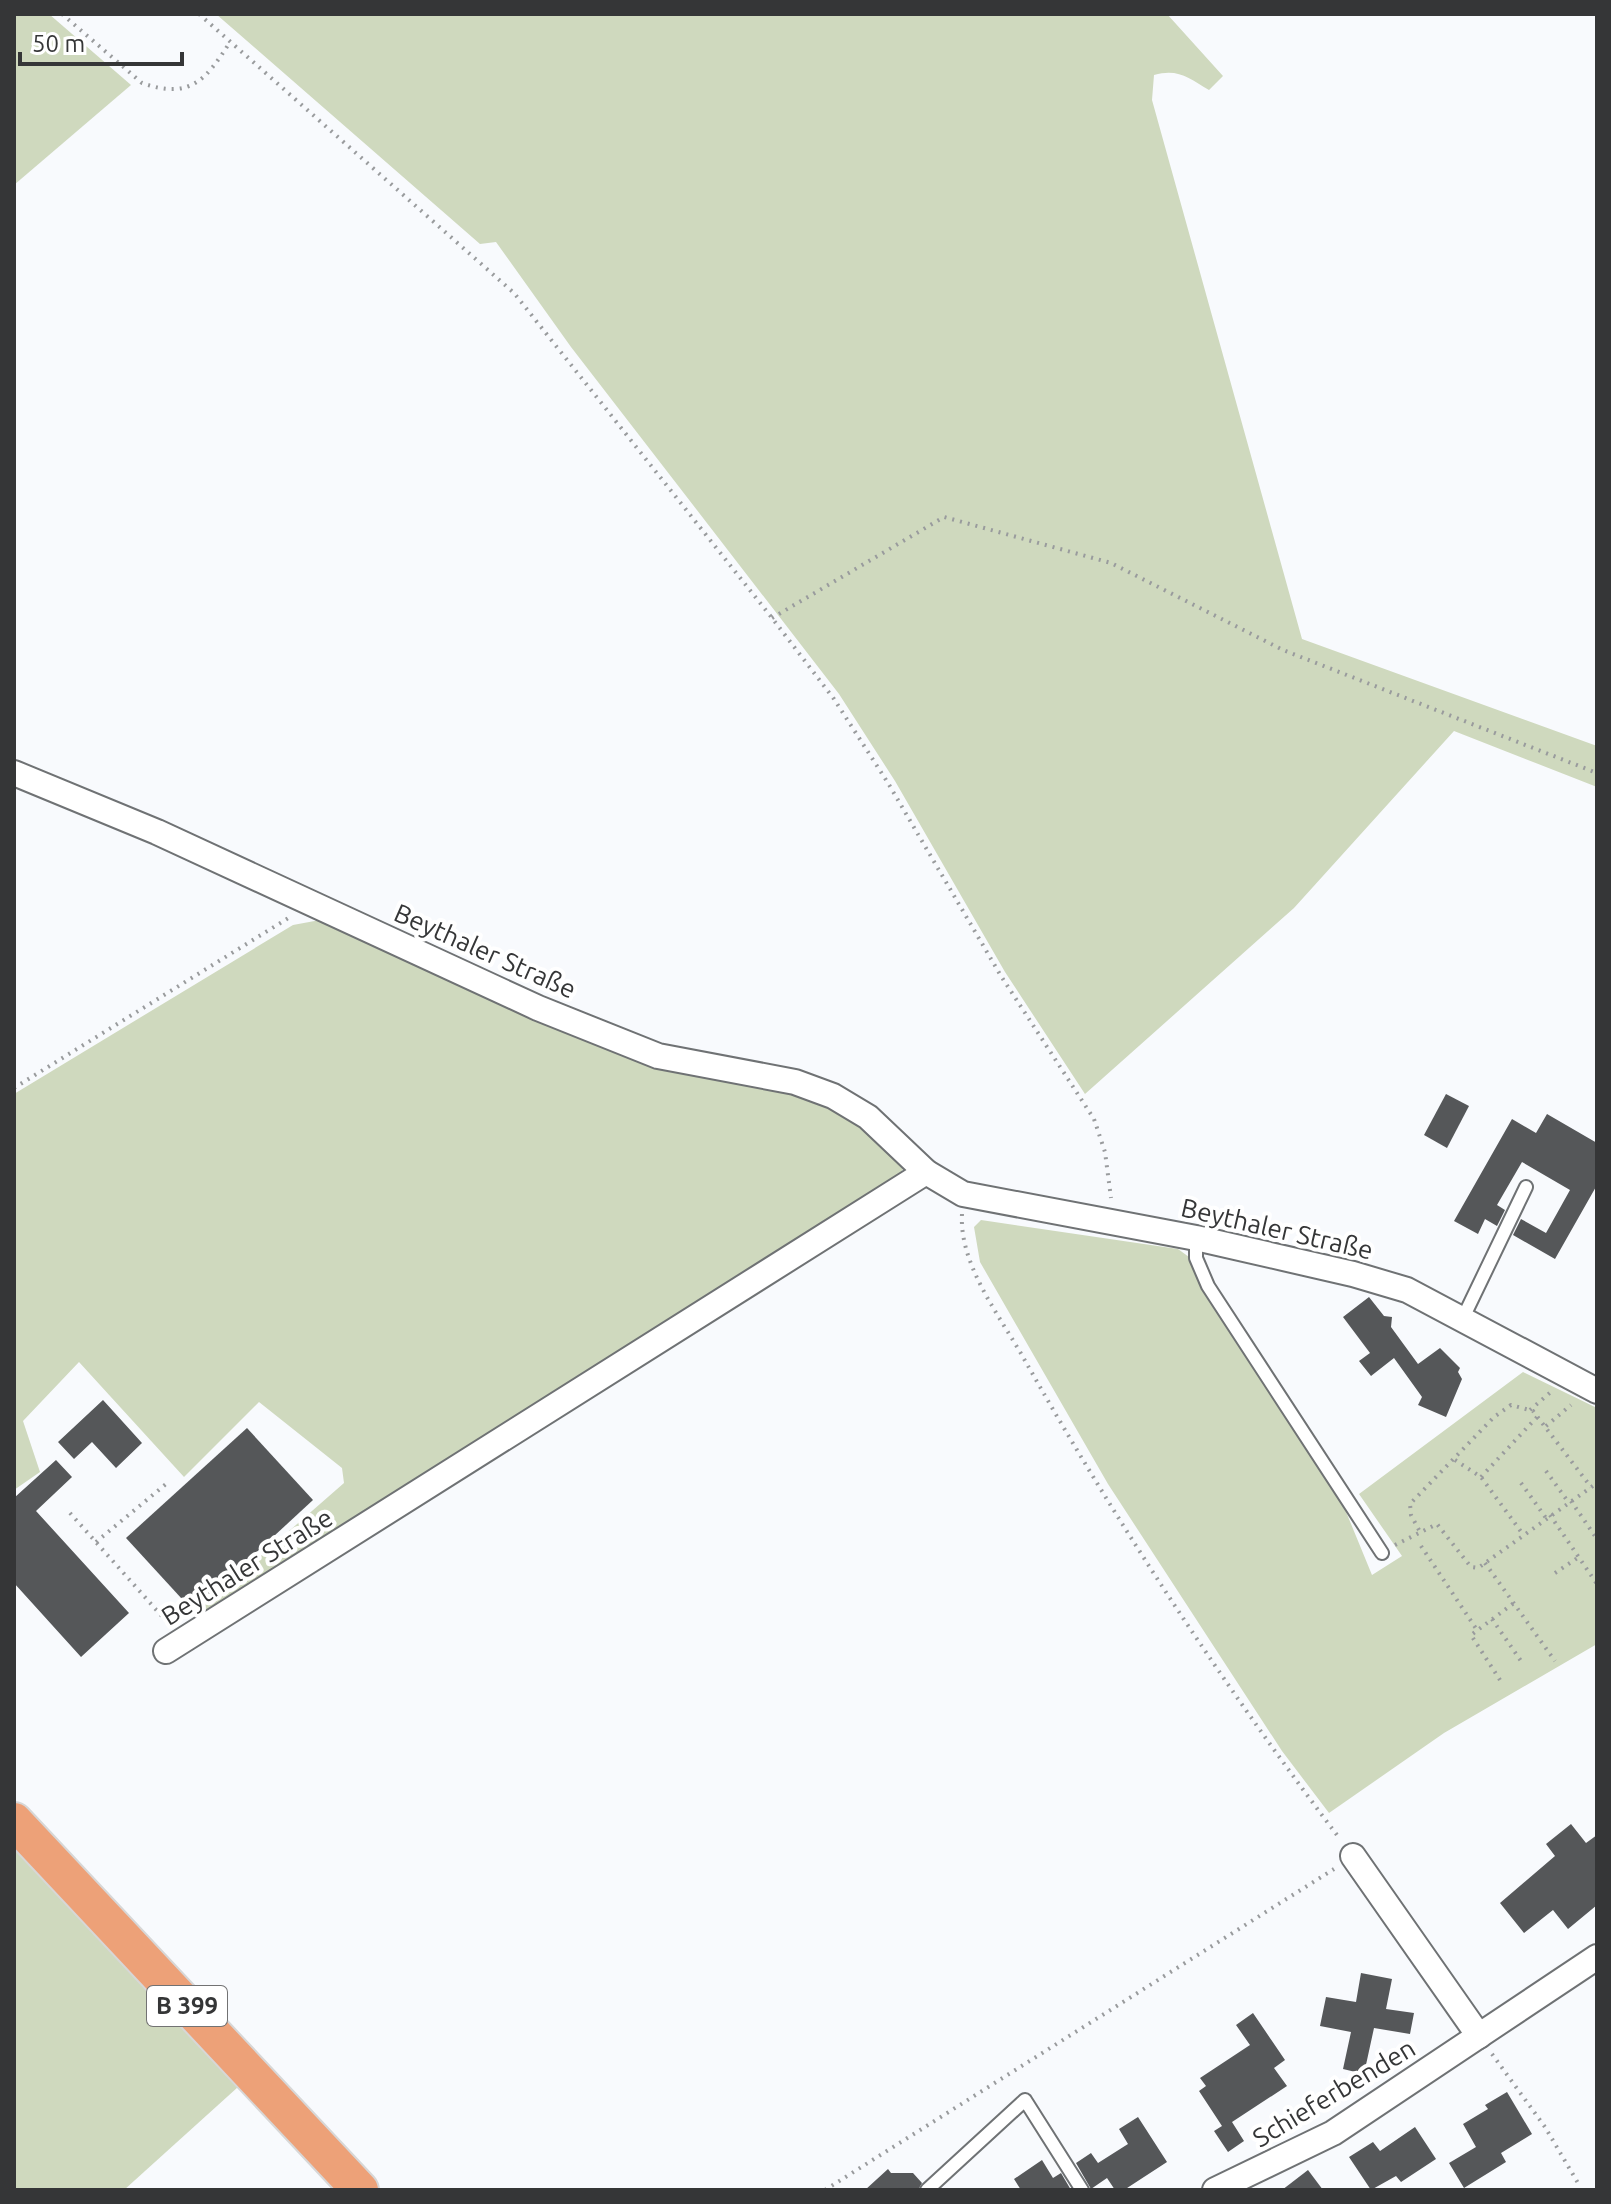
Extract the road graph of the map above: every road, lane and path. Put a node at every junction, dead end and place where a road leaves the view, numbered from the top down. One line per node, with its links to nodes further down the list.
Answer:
1 (62, 14): 3 (path)
2 (199, 14): 3 (path)
3 (230, 42): 4 (path)
4 (772, 618): 6 (path); 12 (path)
5 (14, 773): 7 (street, Beythaler Straße)
6 (1597, 773)
7 (303, 899): 8 (path); 9 (street, Beythaler Straße)
8 (14, 1088)
9 (926, 1172): 11 (street, Beythaler Straße); 44 (street, Beythaler Straße)
10 (1526, 1187): 14 (lane)
11 (963, 1194): 12 (street, Beythaler Straße); 49 (path)
12 (1109, 1220): 13 (street, Beythaler Straße)
13 (1196, 1238): 14 (street, Beythaler Straße); 36 (lane)
14 (1463, 1318): 16 (street, Beythaler Straße)
15 (1552, 1391): 18 (path)
16 (1597, 1391)
17 (1571, 1405): 20 (path)
18 (1530, 1410): 19 (path); 21 (path)
19 (1538, 1416): 20 (path); 23 (path)
20 (1546, 1426): 26 (path)
21 (1455, 1460): 23 (path); 31 (path)
22 (1546, 1471): 28 (path)
23 (1481, 1477): 32 (path)
24 (1521, 1483): 30 (path)
25 (166, 1484): 34 (path)
26 (1594, 1485): 27 (path); 28 (path)
27 (1597, 1492)
28 (1570, 1502): 30 (path); 33 (path)
29 (70, 1513): 34 (path)
30 (1548, 1517): 32 (path); 37 (path)
31 (1419, 1530): 36 (path); 38 (path)
32 (1523, 1534): 38 (path)
33 (1597, 1539)
34 (96, 1542): 44 (path)
35 (1421, 1546): 43 (path)
36 (1382, 1553)
37 (1579, 1557): 39 (path); 40 (path)
38 (1485, 1563): 41 (path)
39 (1555, 1573)
40 (1597, 1584)
41 (1514, 1603): 42 (path); 46 (path)
42 (1492, 1619): 43 (path); 45 (path)
43 (1477, 1630): 47 (path)
44 (175, 1645)
45 (1521, 1661)
46 (1555, 1661)
47 (1500, 1680)
48 (14, 1821): 53 (main road, B 399)
49 (1353, 1856): 51 (street); 54 (path)
50 (1597, 1957): 51 (street, Schieferbenden)
51 (1479, 2036): 52 (path); 57 (street, Schieferbenden)
52 (1578, 2183)
53 (360, 2190)
54 (825, 2190)
55 (927, 2190): 56 (lane)
56 (1082, 2190)
57 (1215, 2190)

